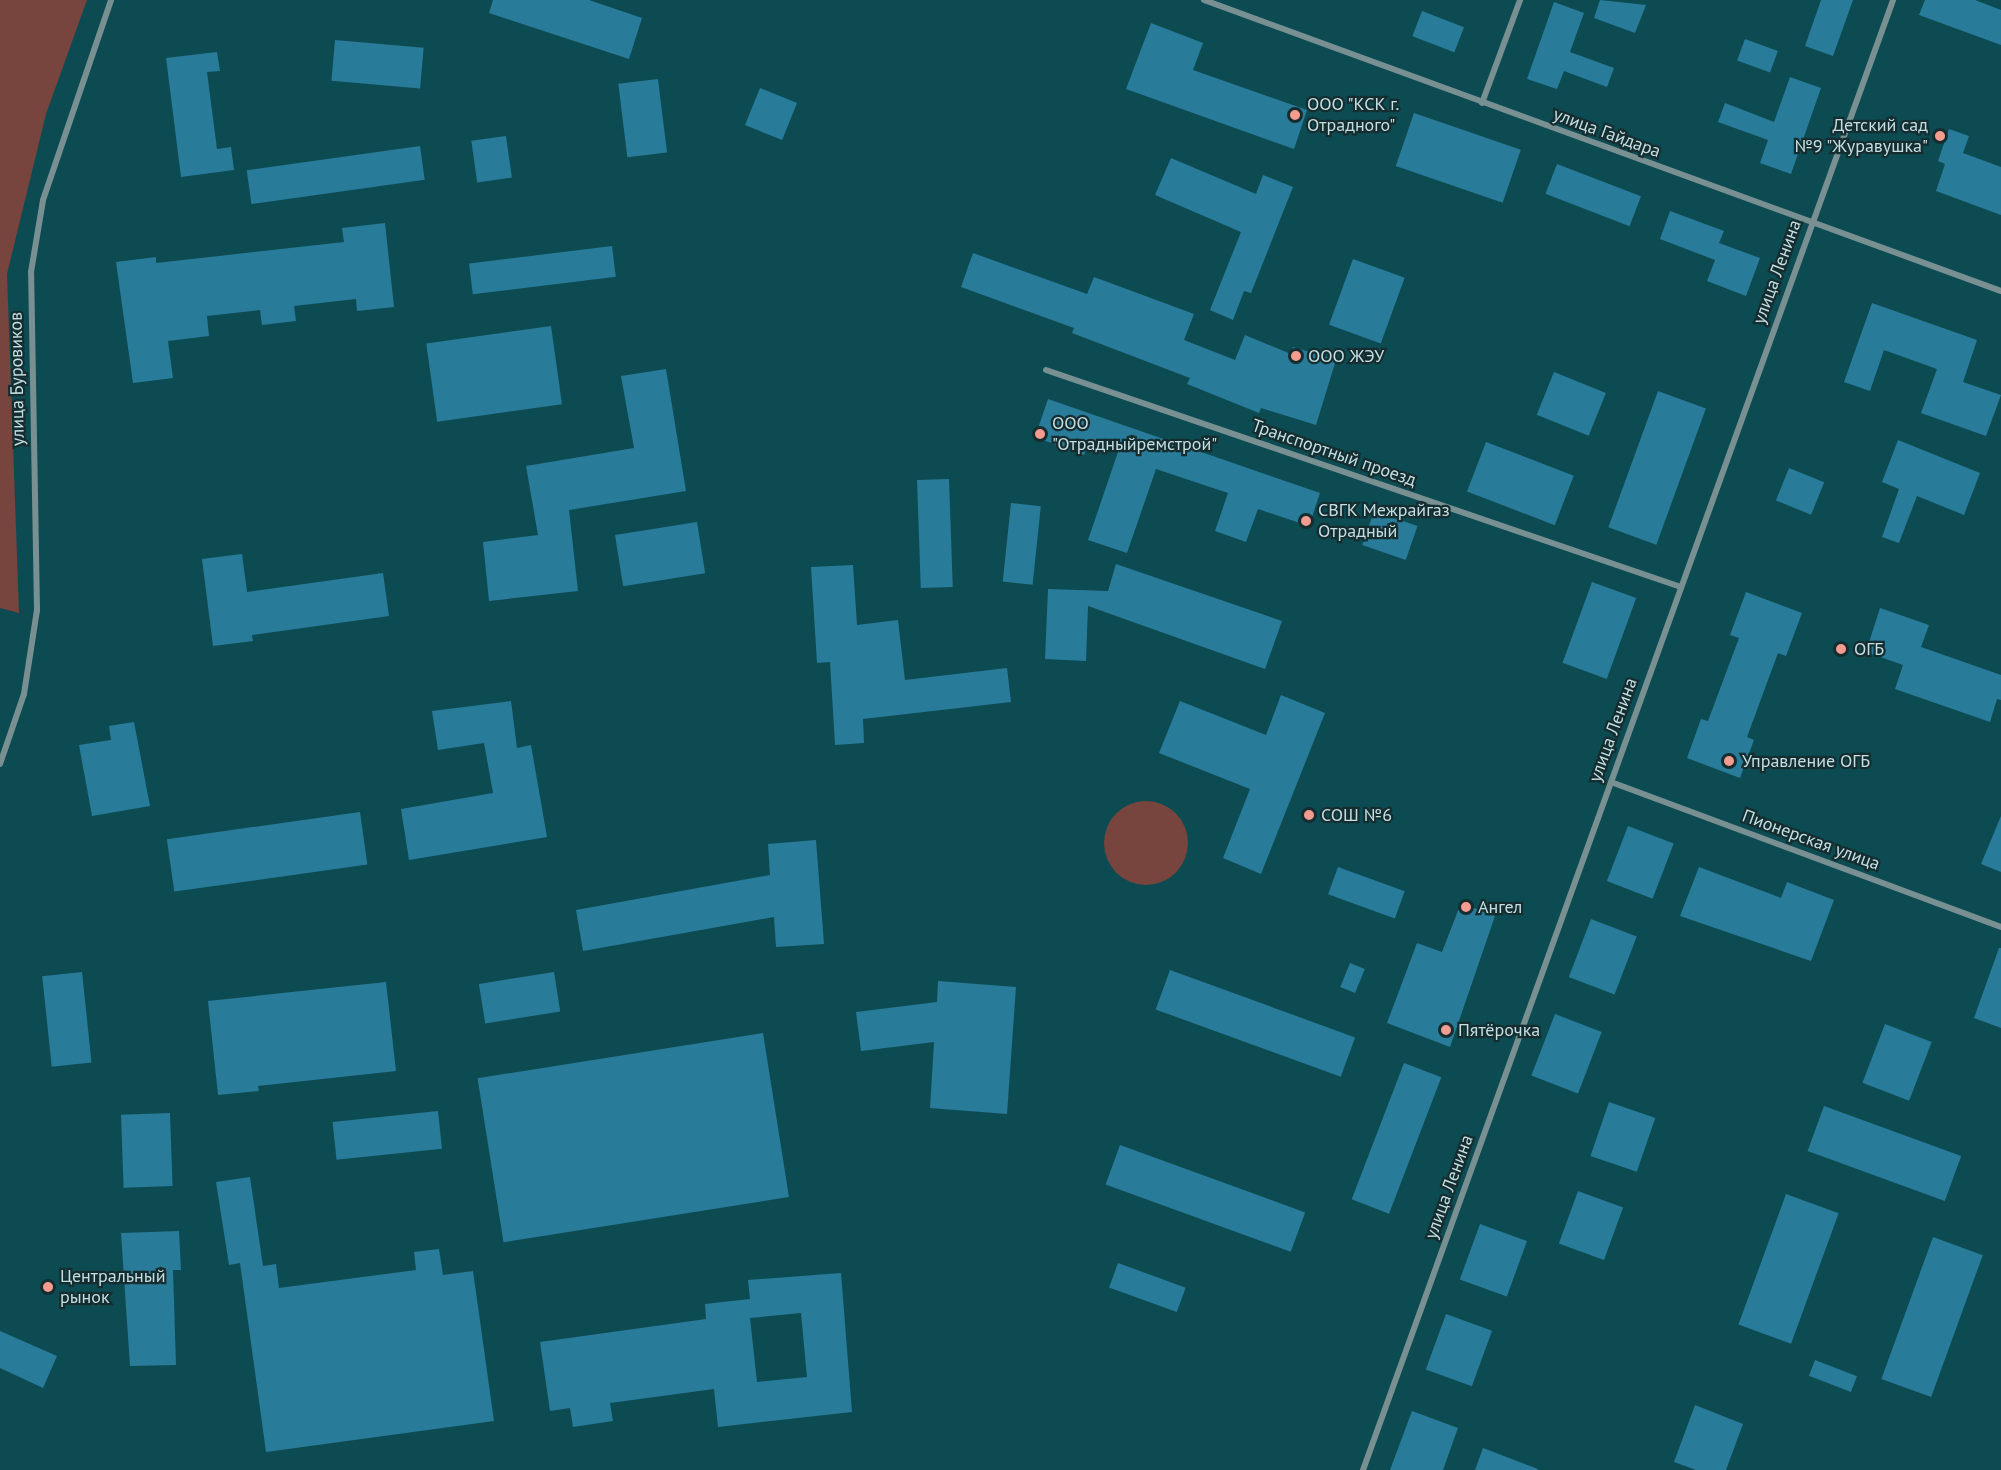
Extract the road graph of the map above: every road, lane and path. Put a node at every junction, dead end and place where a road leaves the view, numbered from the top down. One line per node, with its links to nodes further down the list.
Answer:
1 (111, 0): 10 (street, улица Буровиков)
2 (1204, 0): 5 (street, улица Гайдара)
3 (1520, 0): 5 (street)
4 (1893, 0): 6 (street, улица Ленина)
5 (1482, 103): 6 (street, улица Гайдара)
6 (1810, 225): 7 (street, улица Гайдара); 9 (street, улица Ленина)
7 (2001, 291)
8 (1046, 370): 9 (street, Транспортный проезд)
9 (1681, 587): 11 (street, улица Ленина)
10 (0, 764)
11 (1611, 782): 12 (street, Пионерская улица); 13 (street, улица Ленина)
12 (2001, 927)
13 (1363, 1470)

